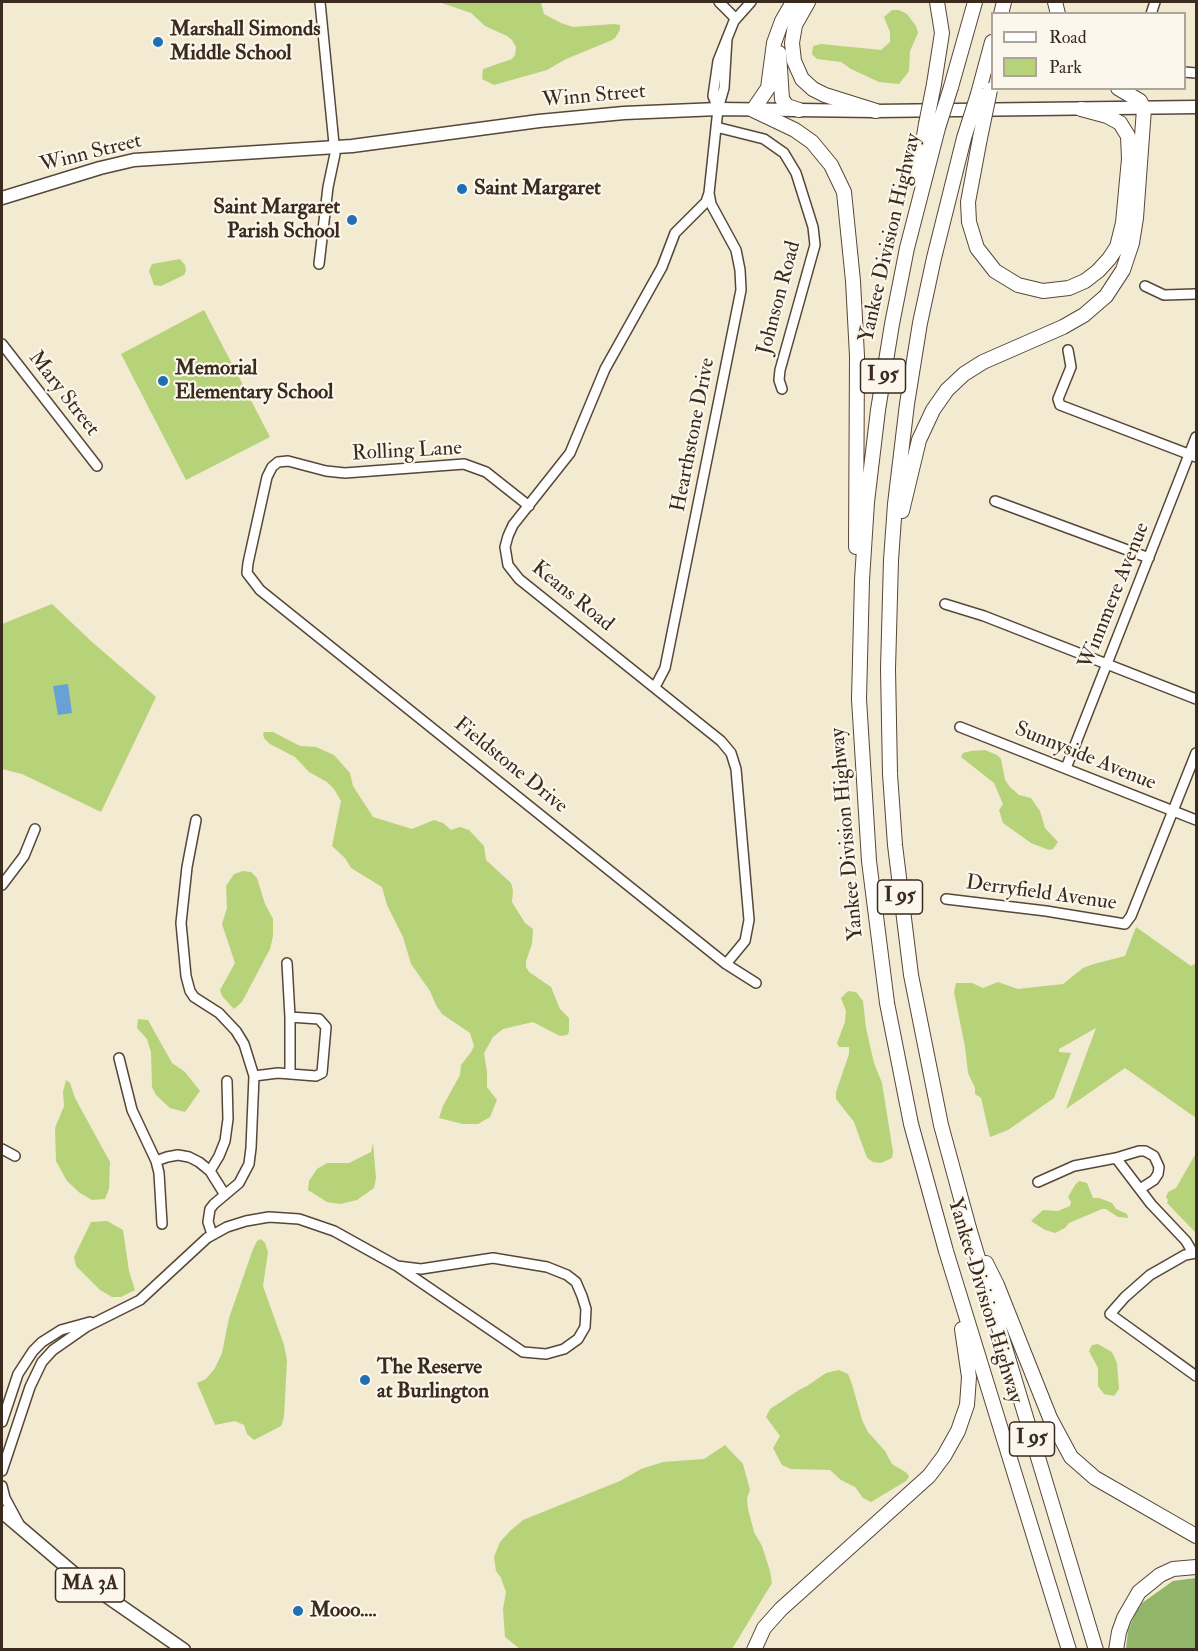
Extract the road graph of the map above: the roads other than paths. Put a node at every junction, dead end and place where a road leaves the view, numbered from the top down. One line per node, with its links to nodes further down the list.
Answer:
1 (320, 2): 23 (street)
2 (719, 2): 8 (street)
3 (751, 2): 8 (street, Keans Road)
4 (793, 2): 9 (highway)
5 (808, 2): 20 (highway)
6 (937, 2): 21 (highway, bridge)
7 (975, 2): 21 (highway, Yankee Division Highway, bridge)
8 (736, 19): 17 (street, Keans Road)
9 (782, 21): 18 (highway); 19 (highway)
10 (991, 53): 13 (highway, Yankee Division Highway / I 95)
11 (991, 79): 13 (highway)
12 (1121, 90): 16 (highway)
13 (984, 92): 15 (highway, bridge); 38 (highway, Yankee Division Highway / I 95, bridge)
14 (1197, 107): 16 (main road, Winn Street)
15 (1082, 109): 16 (main road, Winn Street); 20 (main road, Winn Street)
16 (1144, 109): 38 (highway)
17 (718, 110): 18 (main road, Winn Street); 22 (street, Keans Road); 23 (main road, Winn Street)
18 (753, 110): 19 (main road, Winn Street); 41 (highway)
19 (799, 110): 20 (main road, Winn Street)
20 (876, 111)
21 (932, 126): 41 (highway, Yankee Division Highway / I 95)
22 (716, 127): 24 (street, Keans Road); 31 (street, Johnson Road)
23 (334, 147): 25 (main road, Winn Street); 26 (street)
24 (709, 193): 36 (street, Keans Road); 43 (street, Hearthstone Drive)
25 (2, 198)
26 (319, 264)
27 (1144, 286): 28 (street)
28 (1197, 294)
29 (2, 344): 34 (street, Mary Street)
30 (1068, 350): 33 (street)
31 (782, 389)
32 (1197, 437): 33 (street, Winnmere Avenue)
33 (1193, 456): 37 (street, Winnmere Avenue)
34 (97, 466)
35 (995, 501): 37 (street)
36 (529, 506): 39 (street, Rolling Lane); 43 (street, Keans Road)
37 (1149, 558): 42 (street, Winnmere Avenue)
38 (891, 560): 71 (highway, Yankee Division Highway / I 95)
39 (247, 571): 55 (street, Fieldstone Drive)
40 (945, 604): 42 (street)
41 (860, 630): 73 (highway, Yankee Division Highway / I 95)
42 (1108, 663): 44 (street); 47 (street, Winnmere Avenue)
43 (655, 687): 55 (street, Keans Road)
44 (1197, 699)
45 (960, 727): 47 (street, Sunnyside Avenue)
46 (1197, 753): 48 (street)
47 (1066, 768): 48 (street, Sunnyside Avenue)
48 (1173, 812): 50 (street, Sunnyside Avenue); 53 (street, Derryfield Avenue)
49 (196, 820): 60 (street)
50 (1197, 820)
51 (35, 829): 52 (street)
52 (2, 885)
53 (946, 899)
54 (287, 963): 57 (street)
55 (726, 964): 56 (street, Fieldstone Drive)
56 (756, 983)
57 (290, 1017): 59 (street); 59 (street)
58 (119, 1058): 65 (street)
59 (290, 1074): 60 (street)
60 (254, 1076): 69 (street)
61 (227, 1081): 66 (street)
62 (2, 1149): 63 (street)
63 (15, 1156)
64 (1116, 1158): 67 (street); 68 (street); 68 (street)
65 (156, 1161): 66 (street); 70 (street)
66 (210, 1171): 69 (street)
67 (1038, 1182)
68 (1140, 1189): 74 (street)
69 (225, 1195): 72 (street)
70 (162, 1224)
71 (969, 1228): 85 (highway); 90 (highway, Yankee Division Highway / I 95)
72 (212, 1234): 75 (street); 76 (street)
73 (946, 1251): 88 (highway); 89 (highway, Yankee Division Highway / I 95)
74 (1195, 1253): 77 (street)
75 (397, 1266): 75 (street)
76 (98, 1321): 78 (street); 79 (street)
77 (1197, 1376)
78 (2, 1422)
79 (14, 1433): 80 (street); 81 (street)
80 (2, 1456)
81 (2, 1471)
82 (2, 1486): 84 (street)
83 (2, 1512): 84 (main road, MA 3A)
84 (21, 1528): 87 (main road, MA 3A)
85 (1197, 1536)
86 (1197, 1567): 91 (highway)
87 (184, 1650)
88 (753, 1650)
89 (1069, 1650)
90 (1096, 1650)
91 (1116, 1650)

